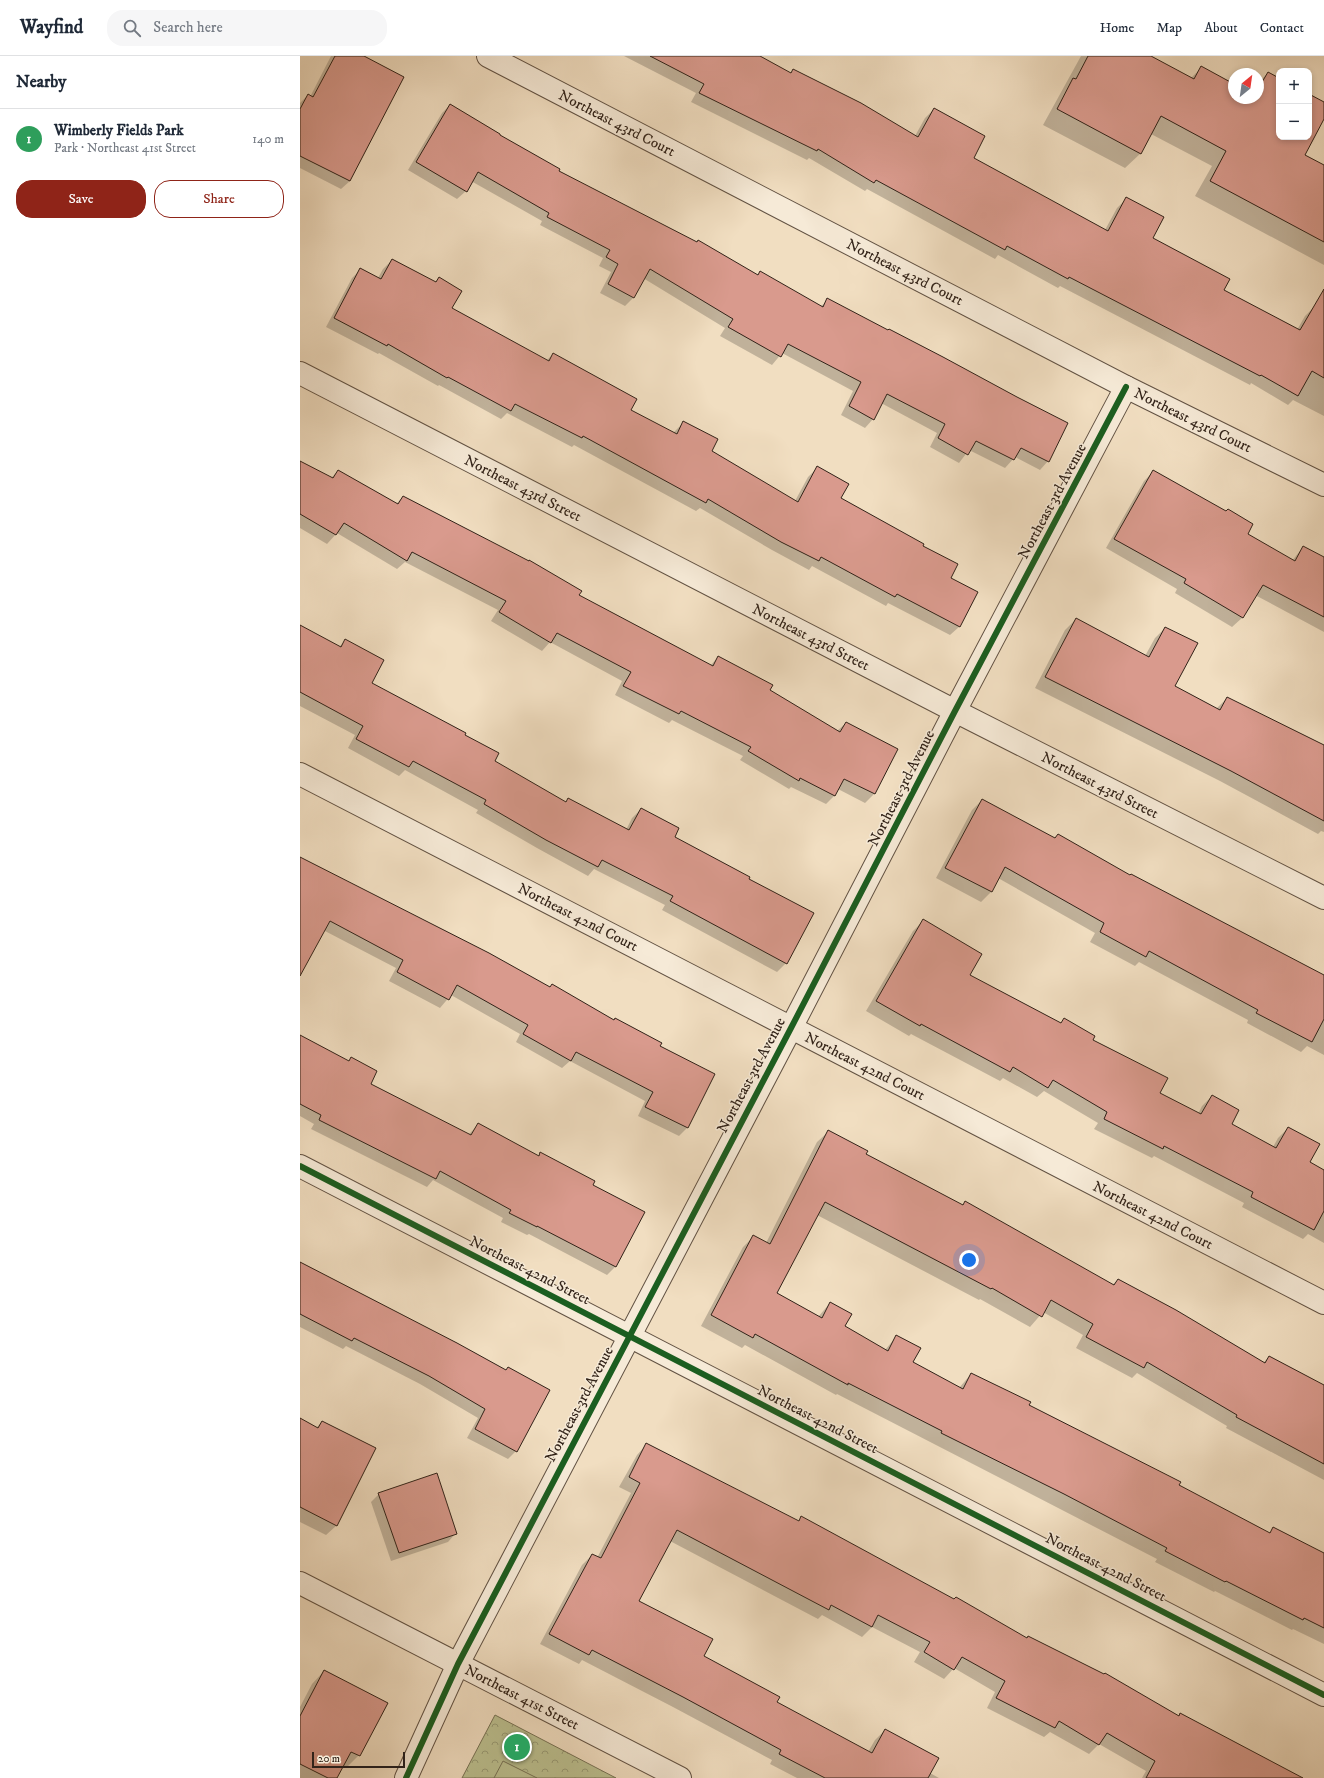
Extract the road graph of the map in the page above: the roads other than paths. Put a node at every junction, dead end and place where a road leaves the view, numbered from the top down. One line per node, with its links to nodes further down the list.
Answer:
1 (488, 56): 3 (street, Northeast 43rd Court)
2 (300, 373): 5 (street, Northeast 43rd Street)
3 (1126, 387): 4 (street, Northeast 43rd Court); 5 (street, Northeast 3rd Avenue)
4 (1324, 485)
5 (955, 711): 7 (street, Northeast 43rd Street); 8 (street, Northeast 3rd Avenue)
6 (300, 774): 8 (street, Northeast 42nd Court)
7 (1324, 898)
8 (791, 1028): 10 (street, Northeast 42nd Court); 11 (street, Northeast 3rd Avenue)
9 (300, 1166): 11 (street, Northeast 42nd Street)
10 (1324, 1303)
11 (629, 1336): 13 (street, Northeast 3rd Avenue); 14 (street, Northeast 42nd Street)
12 (300, 1582): 13 (street, Northeast 41st Street)
13 (458, 1664): 15 (street, Northeast 3rd Avenue); 16 (street, Northeast 41st Street)
14 (1324, 1695)
15 (406, 1778)
16 (680, 1778)

